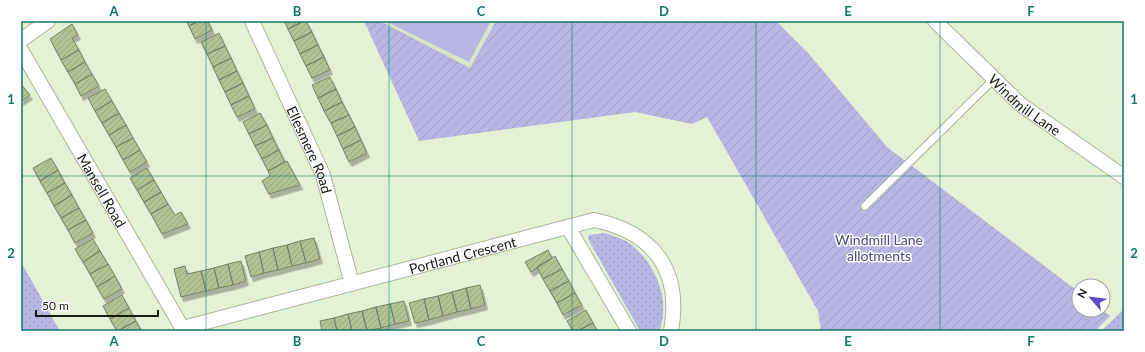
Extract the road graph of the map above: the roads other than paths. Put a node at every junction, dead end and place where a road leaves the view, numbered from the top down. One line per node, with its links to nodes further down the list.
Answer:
1 (48, 21): 4 (street)
2 (252, 21): 10 (street, Ellesmere Road)
3 (935, 21): 6 (street, Windmill Lane)
4 (21, 40)
5 (21, 50): 11 (street, Mansell Road)
6 (994, 79): 7 (street, Windmill Lane); 8 (lane)
7 (1124, 177)
8 (865, 206)
9 (568, 227): 10 (street, Portland Crescent); 12 (street); 13 (street, Portland Crescent)
10 (352, 284): 11 (street, Portland Crescent)
11 (183, 330)
12 (629, 331)
13 (671, 331)

